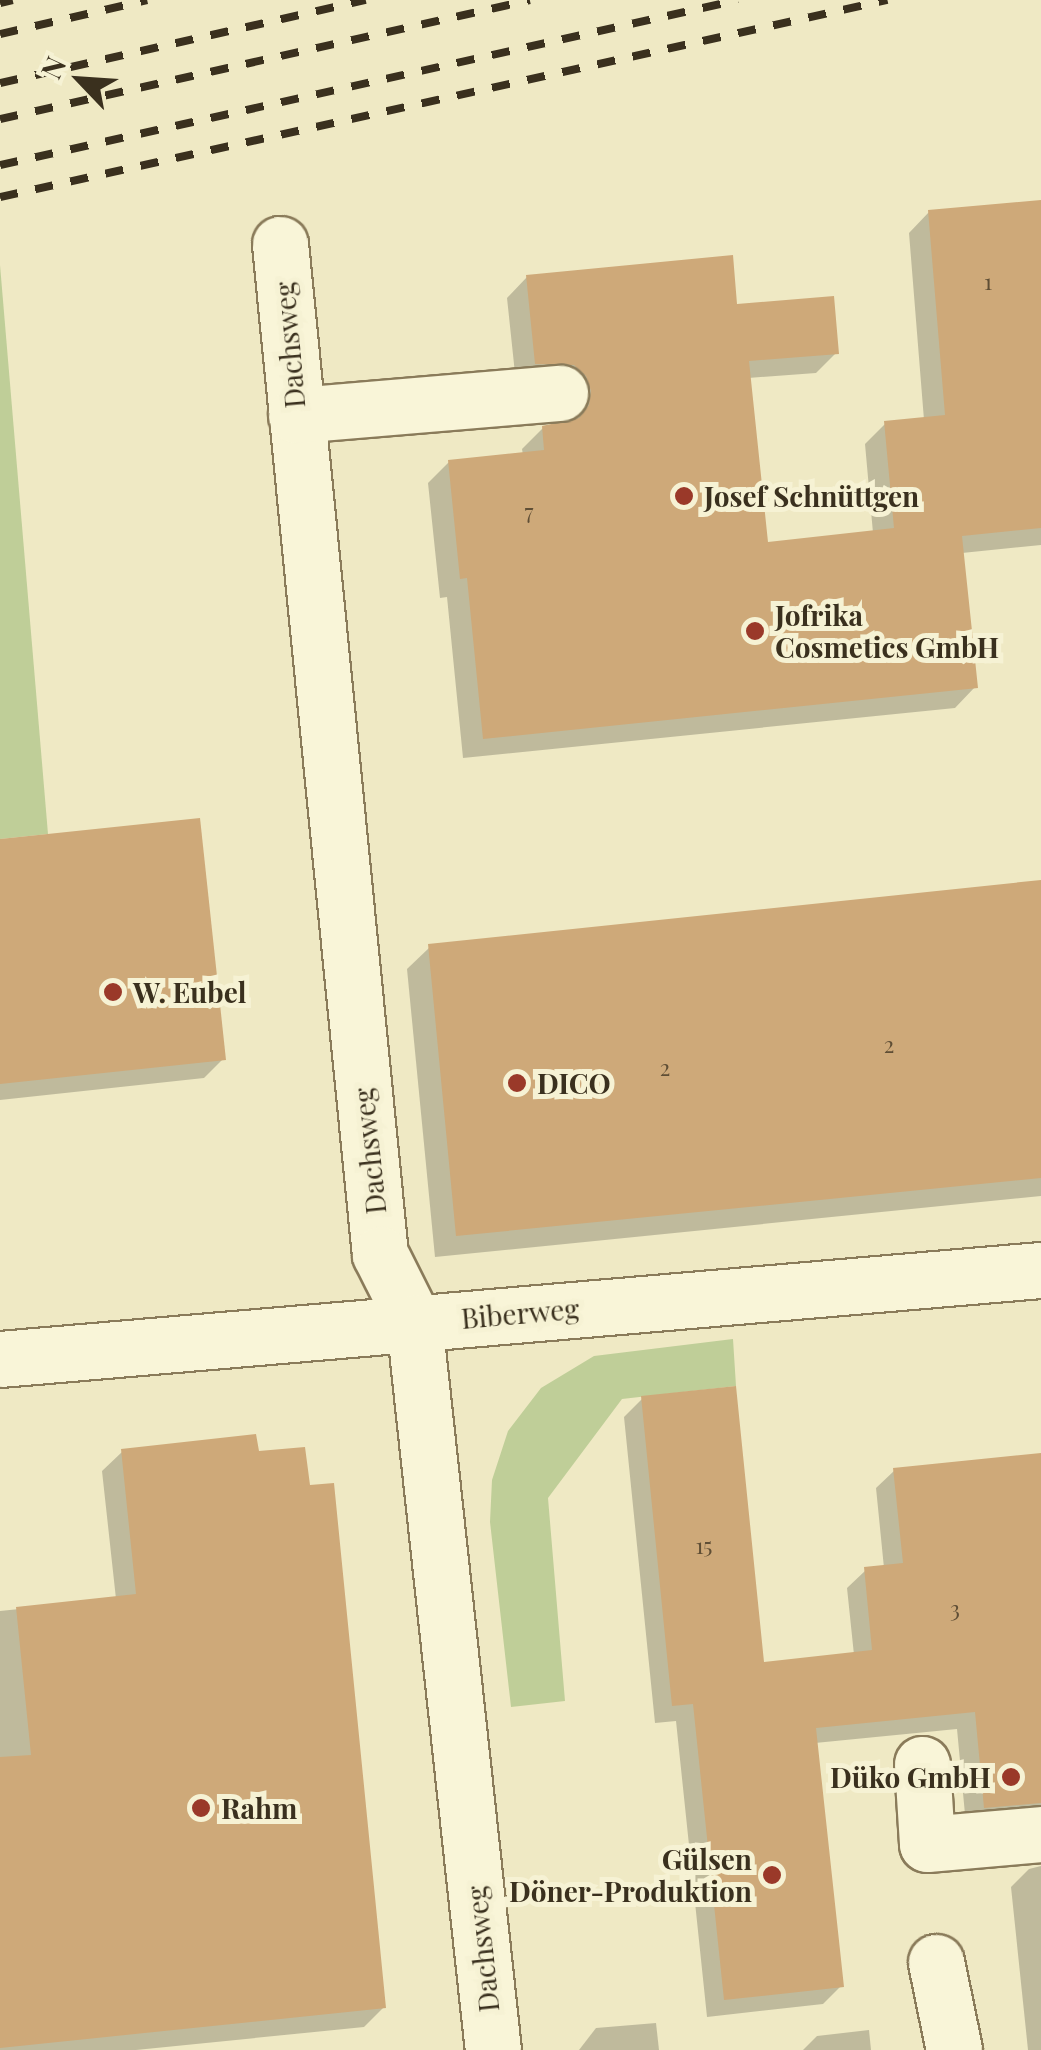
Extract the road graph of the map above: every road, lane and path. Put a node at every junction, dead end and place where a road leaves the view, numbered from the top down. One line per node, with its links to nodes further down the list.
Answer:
1 (280, 244): 3 (street, Dachsweg)
2 (560, 393): 3 (street)
3 (296, 415): 5 (street, Dachsweg)
4 (1041, 1270): 5 (street, Biberweg)
5 (414, 1322): 6 (street, Biberweg); 10 (street, Dachsweg)
6 (0, 1359)
7 (922, 1764): 8 (street)
8 (1041, 1834)
9 (936, 1962): 11 (street)
10 (494, 2050)
11 (954, 2050)

